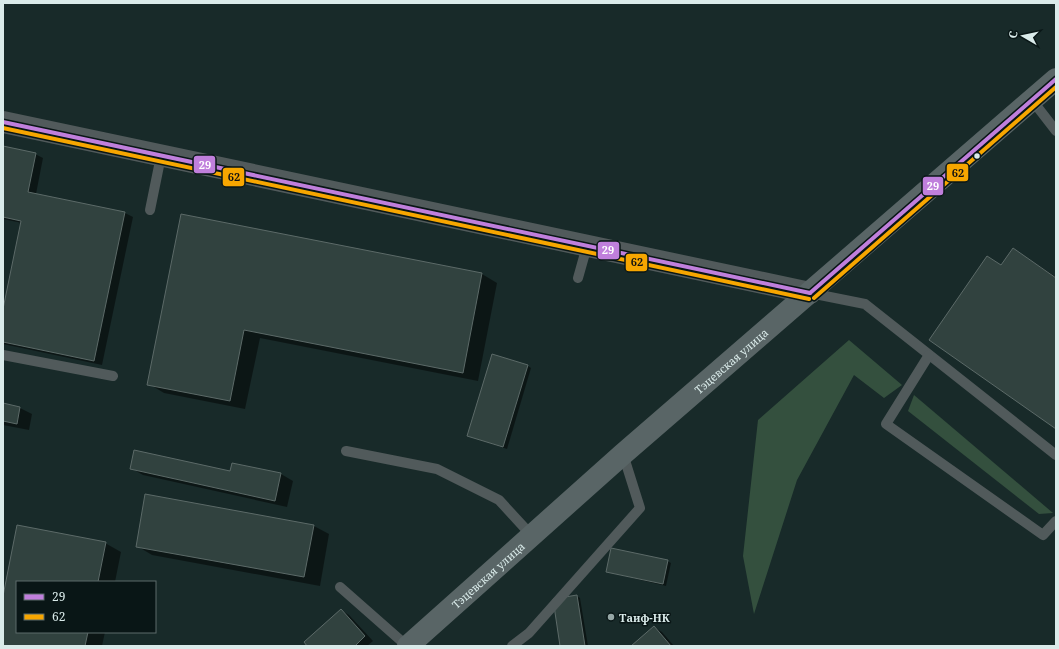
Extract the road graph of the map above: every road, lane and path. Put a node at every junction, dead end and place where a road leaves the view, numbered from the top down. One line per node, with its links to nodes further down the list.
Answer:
1 (1056, 78): 2 (main road, Тэцевская улица)
2 (1032, 100): 4 (lane); 9 (main road, Тэцевская улица)
3 (3, 122): 5 (street)
4 (1056, 131)
5 (161, 156): 6 (lane); 7 (street)
6 (150, 210)
7 (587, 246): 8 (lane); 9 (street)
8 (578, 278)
9 (810, 293): 11 (lane); 14 (main road, Тэцевская улица)
10 (3, 355): 12 (lane)
11 (929, 355): 15 (lane); 16 (lane)
12 (113, 376)
13 (346, 451): 17 (lane)
14 (623, 454): 17 (main road, Тэцевская улица); 20 (lane)
15 (1056, 455)
16 (1056, 521)
17 (532, 536): 19 (main road, Тэцевская улица)
18 (340, 587): 19 (lane)
19 (408, 646)
20 (512, 646)

